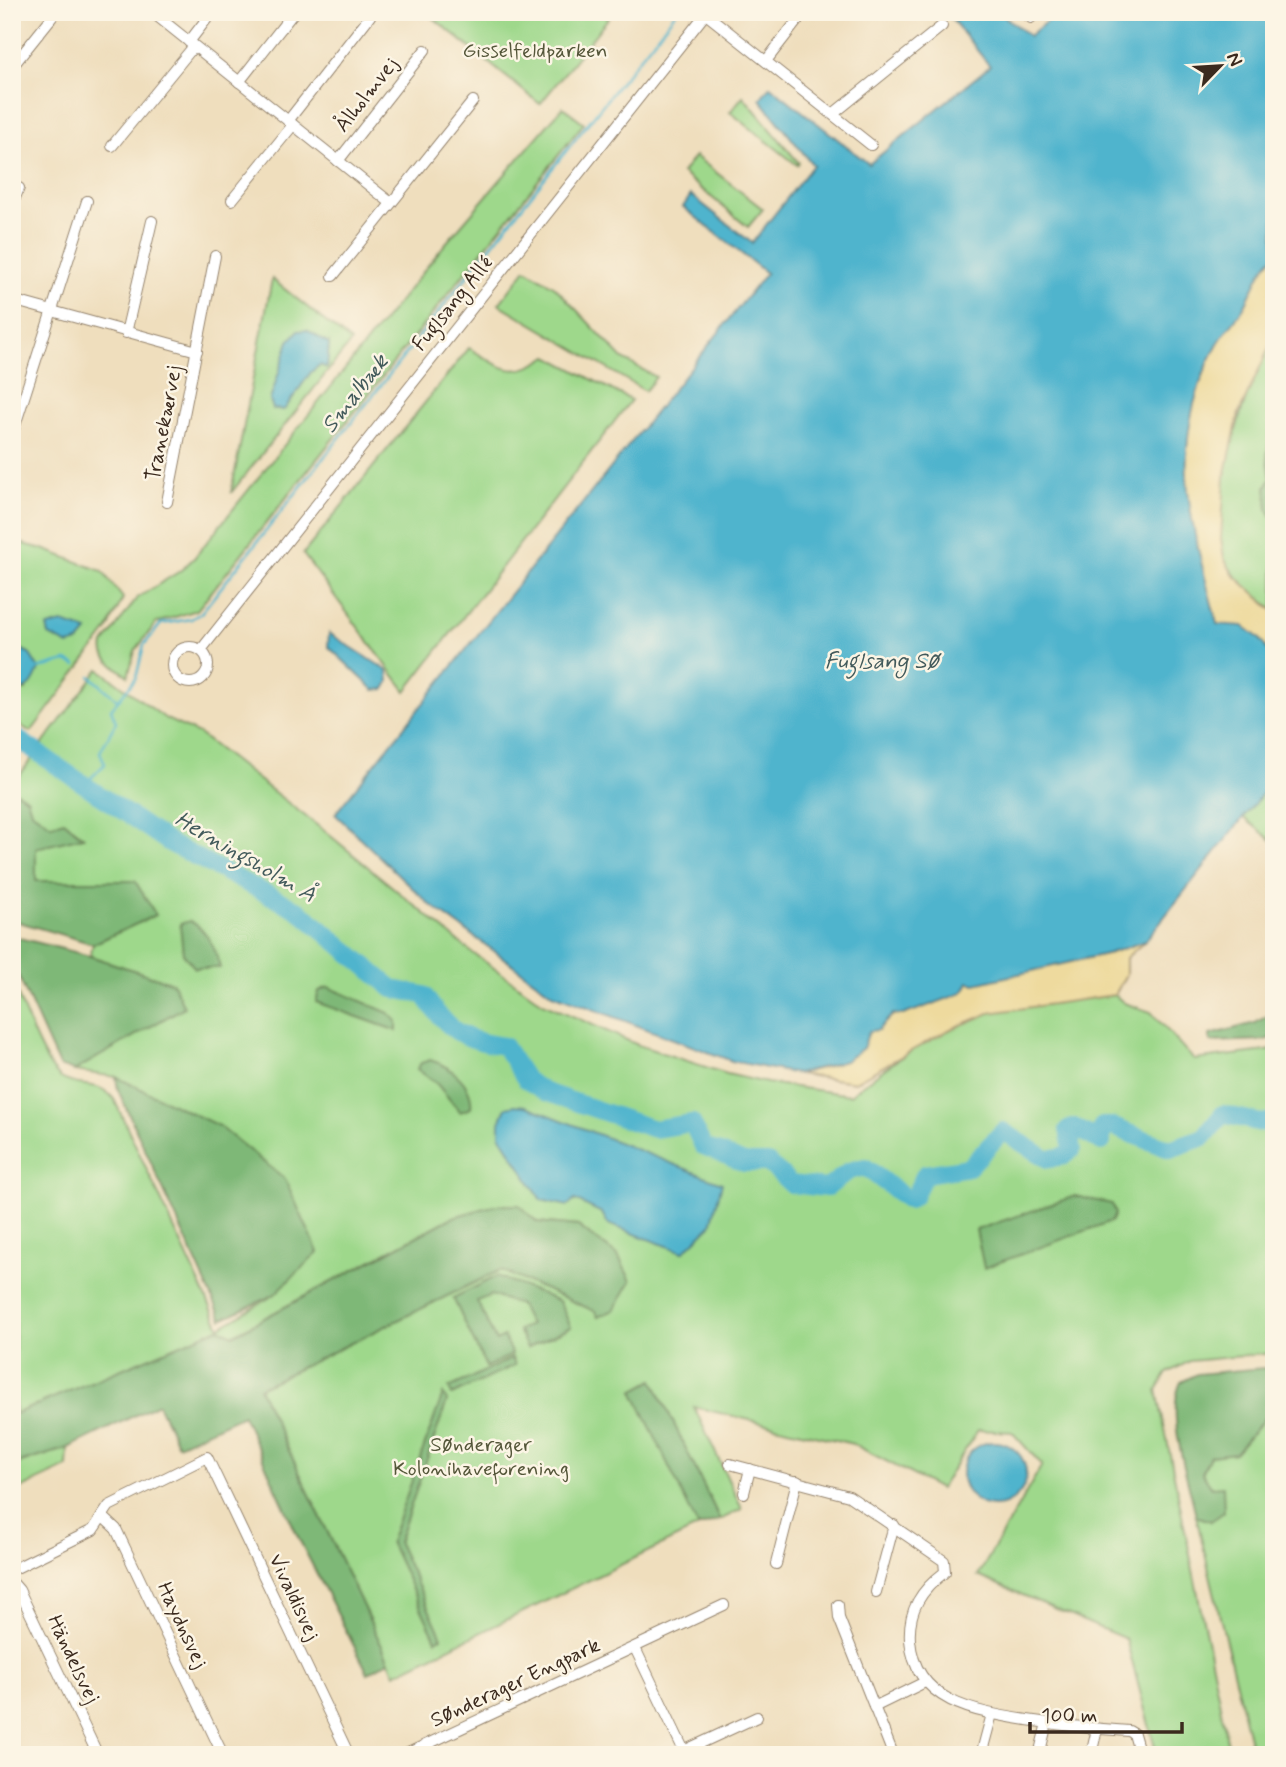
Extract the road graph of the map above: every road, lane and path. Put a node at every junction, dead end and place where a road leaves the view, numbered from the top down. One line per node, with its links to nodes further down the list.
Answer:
1 (56, 12): 12 (street)
2 (152, 12): 9 (street, Ålholmvej)
3 (212, 12): 9 (street)
4 (294, 12): 13 (street)
5 (804, 12): 11 (street)
6 (707, 13): 11 (street); 34 (street, Fuglsang Allé)
7 (370, 16): 16 (street)
8 (942, 26): 15 (street)
9 (192, 44): 13 (street, Ålholmvej); 18 (street)
10 (425, 50): 19 (street, Ålholmvej)
11 (766, 61): 15 (street)
12 (12, 67)
13 (239, 82): 16 (street, Ålholmvej)
14 (473, 101): 23 (street)
15 (832, 114): 17 (street)
16 (290, 123): 19 (street, Ålholmvej); 21 (street)
17 (871, 145)
18 (112, 146)
19 (338, 161): 23 (street, Ålholmvej)
20 (19, 188): 24 (street)
21 (232, 200)
22 (87, 201): 29 (street)
23 (391, 203): 27 (street)
24 (12, 205)
25 (152, 221): 30 (street)
26 (215, 256): 31 (street, Tranekærvej)
27 (333, 276)
28 (12, 300): 29 (street, Tranekærvej)
29 (51, 312): 30 (street, Tranekærvej); 32 (street)
30 (126, 333): 31 (street, Tranekærvej)
31 (197, 351): 33 (street, Tranekærvej)
32 (12, 435)
33 (167, 502)
34 (201, 650)
35 (730, 1464): 36 (street)
36 (750, 1469): 37 (street); 38 (street)
37 (797, 1481): 40 (street); 41 (street)
38 (744, 1493)
39 (102, 1516): 42 (street); 58 (street, Haydnsvej); 59 (street, Vivaldisvej)
40 (894, 1525): 44 (street); 48 (street)
41 (776, 1564)
42 (12, 1570)
43 (12, 1582): 57 (street, Händelsvej)
44 (876, 1592)
45 (724, 1605): 47 (street, Sønderager Engpark)
46 (838, 1605): 49 (street)
47 (635, 1648): 55 (street); 56 (street, Sønderager Engpark)
48 (925, 1682): 49 (street); 50 (street)
49 (874, 1707): 54 (street)
50 (992, 1714): 52 (street); 60 (street)
51 (757, 1717): 55 (street)
52 (1048, 1723): 53 (street); 61 (street)
53 (1097, 1729): 62 (street); 63 (street)
54 (891, 1749)
55 (682, 1753)
56 (409, 1754)
57 (97, 1755)
58 (223, 1755)
59 (349, 1755)
60 (981, 1755)
61 (1039, 1755)
62 (1091, 1755)
63 (1140, 1755)

